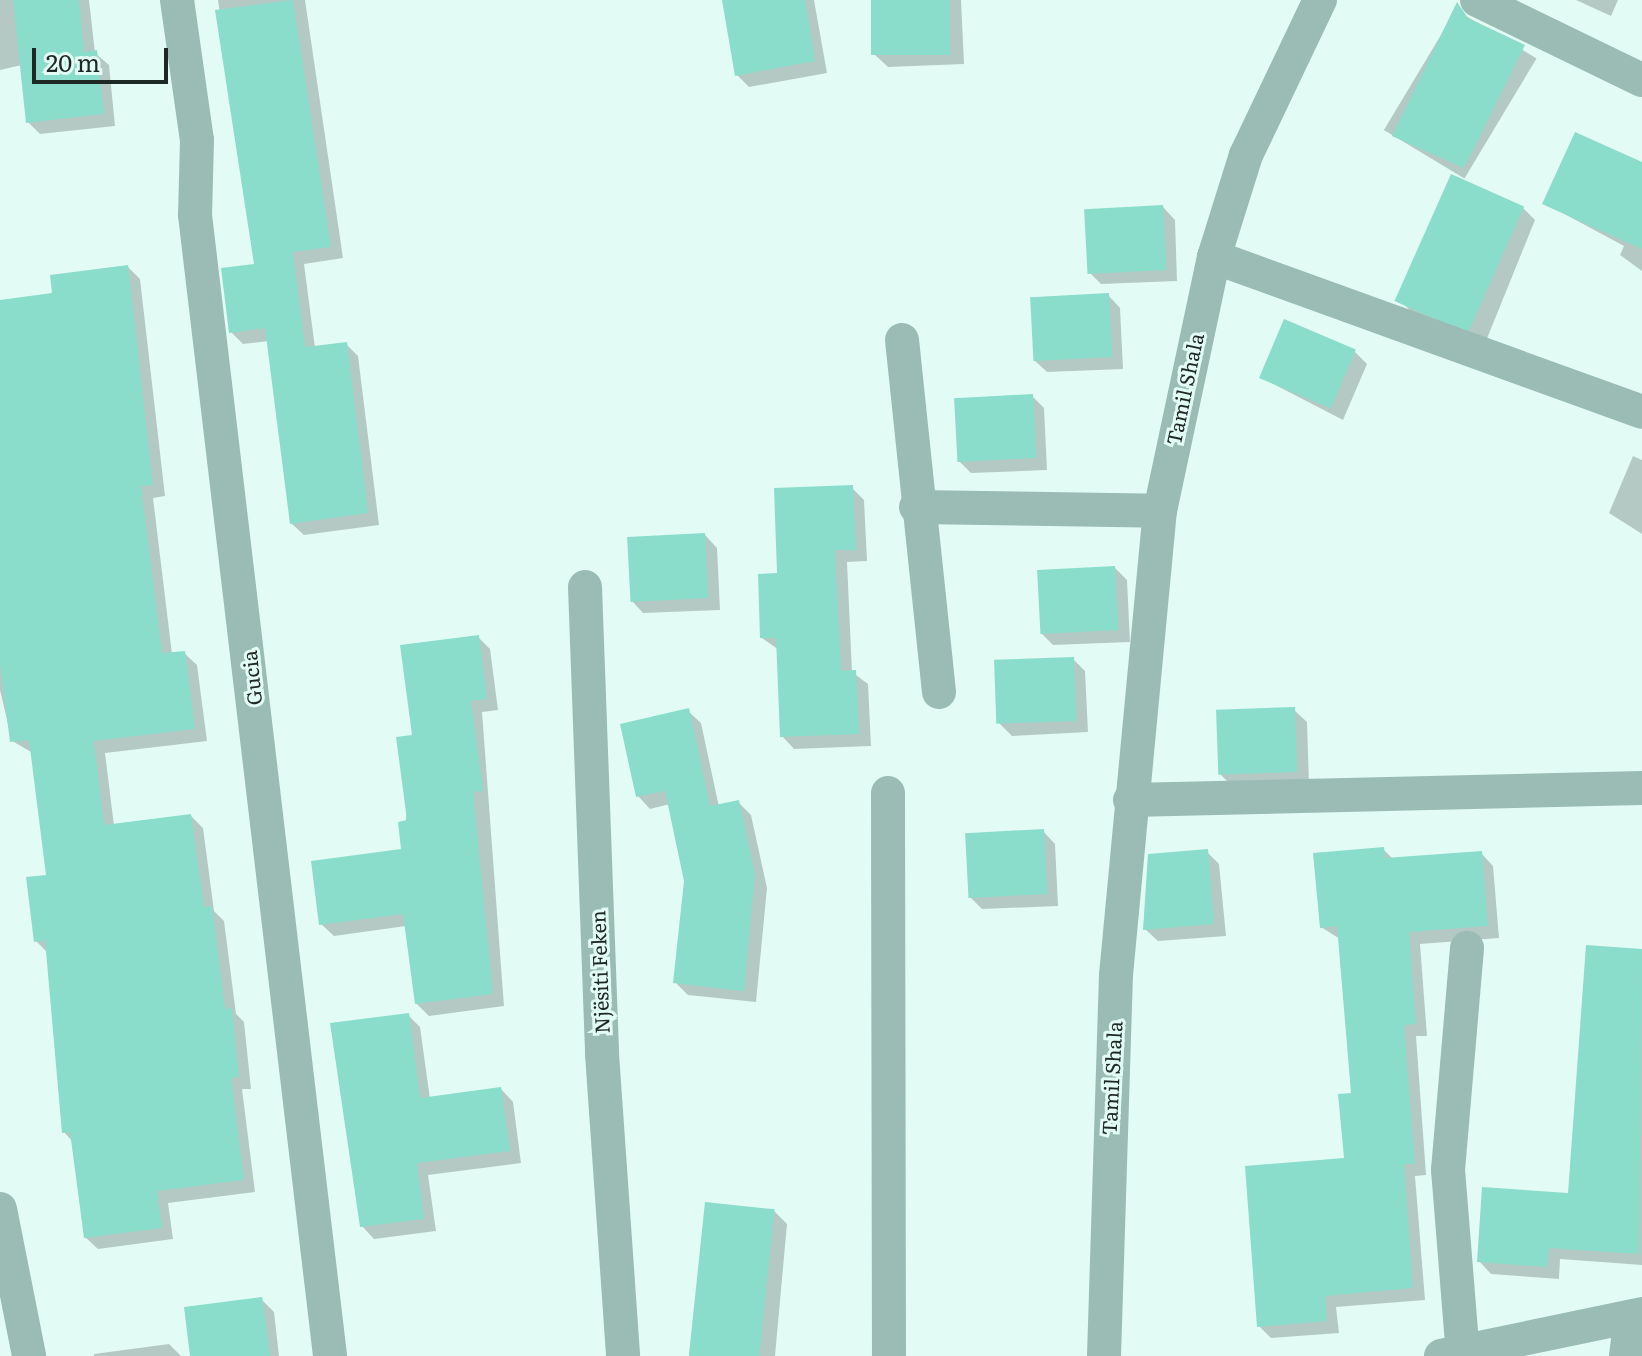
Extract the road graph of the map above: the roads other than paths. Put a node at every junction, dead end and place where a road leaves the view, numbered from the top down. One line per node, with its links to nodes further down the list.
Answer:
1 (177, 0): 20 (street, Gucia)
2 (1320, 0): 5 (street, Tamil Shala)
3 (1477, 0): 4 (street)
4 (1642, 80)
5 (1214, 257): 7 (street); 9 (street, Tamil Shala)
6 (902, 340): 8 (street)
7 (1642, 412)
8 (916, 507): 9 (street); 11 (street)
9 (1160, 511): 14 (street, Tamil Shala)
10 (585, 587): 21 (street, Njësiti Feken)
11 (939, 692)
12 (1642, 788): 14 (street)
13 (888, 793): 22 (street)
14 (1130, 800): 23 (street, Tamil Shala)
15 (1467, 948): 18 (street)
16 (0, 1209): 19 (street)
17 (1636, 1316): 18 (street); 24 (street)
18 (1456, 1354)
19 (29, 1356)
20 (330, 1356)
21 (623, 1356)
22 (889, 1356)
23 (1104, 1356)
24 (1626, 1356)

